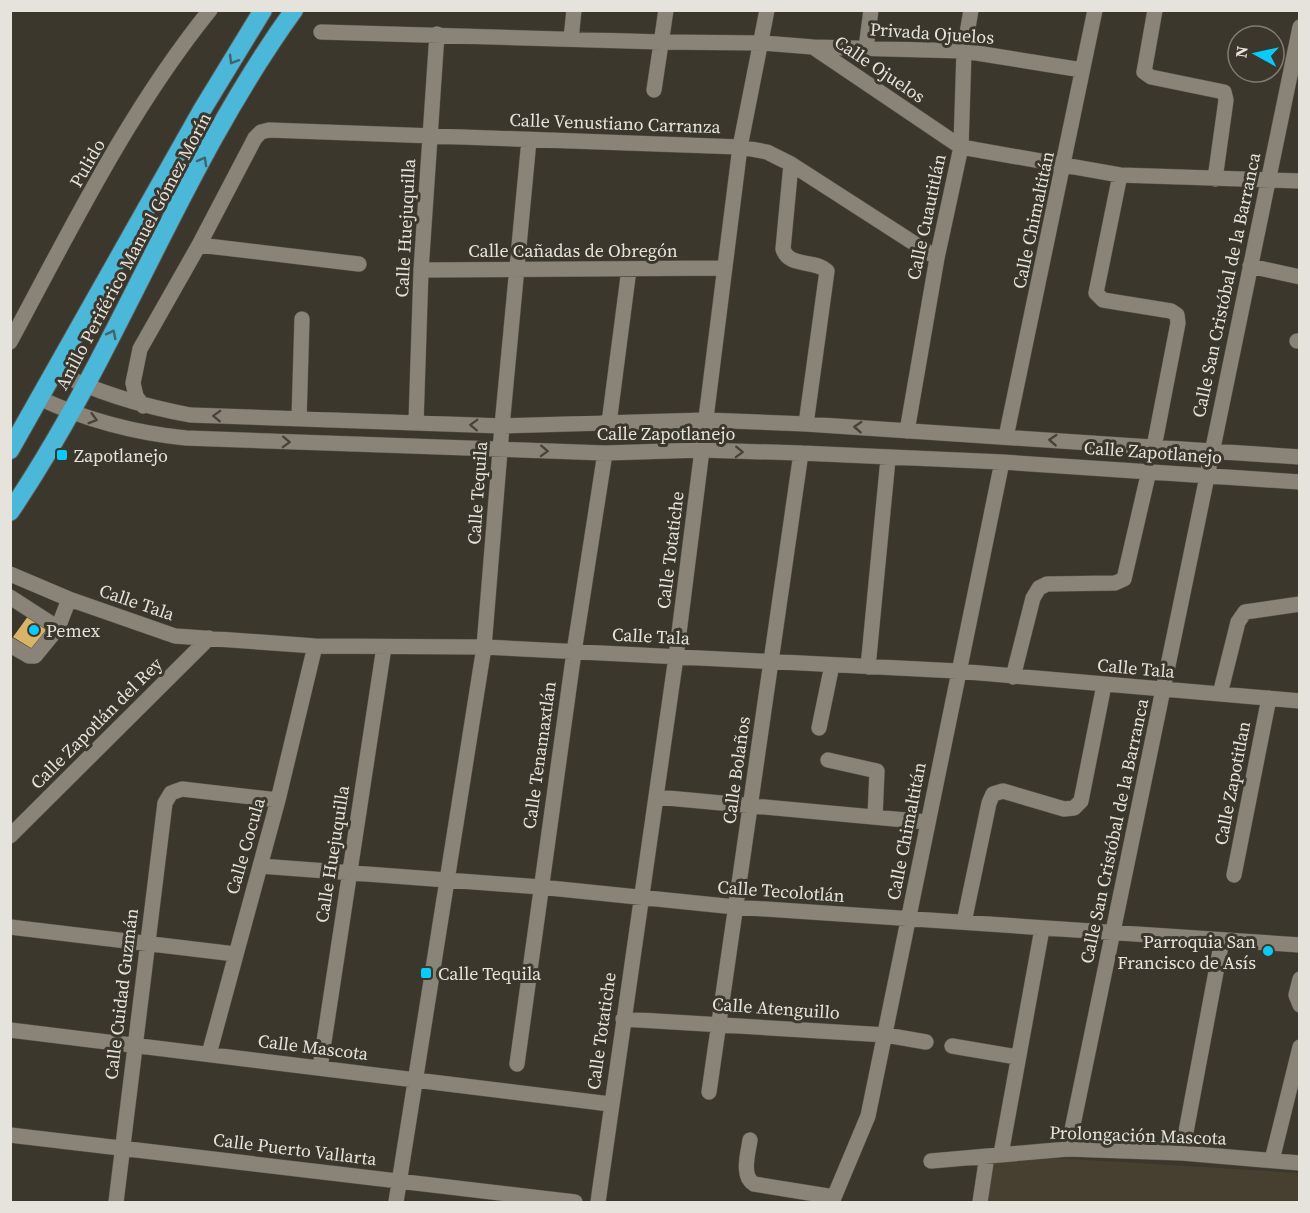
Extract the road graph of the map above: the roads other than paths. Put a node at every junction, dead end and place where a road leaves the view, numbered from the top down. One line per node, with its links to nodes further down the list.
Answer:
1 (210, 10): 42 (street, Pulido)
2 (263, 10): 43 (highway, Anillo Periférico Manuel Gómez Morín, one-way to 43)
3 (294, 10): 44 (highway, Anillo Periférico Manuel Gómez Morín, one-way to 3)
4 (574, 10): 14 (street)
5 (666, 10): 15 (street)
6 (767, 10): 16 (street, Calle Totatiche)
7 (870, 10): 18 (street)
8 (971, 10): 19 (street, Calle Cuautitlán)
9 (1095, 10): 20 (street, Calle Chimaltitán)
10 (1155, 10): 29 (street)
11 (1299, 27): 30 (street, Calle San Cristóbal de la Barranca)
12 (321, 32): 13 (street, Calle Ojuelos)
13 (437, 34): 14 (street, Calle Ojuelos); 22 (street, Calle Huejuquilla)
14 (572, 39): 15 (street, Calle Ojuelos)
15 (661, 42): 16 (street, Calle Ojuelos); 21 (street)
16 (763, 43): 17 (street, Calle Ojuelos); 24 (street, Calle Totatiche)
17 (813, 47): 18 (street, Privada Ojuelos); 25 (street, Calle Ojuelos)
18 (866, 48): 19 (street, Privada Ojuelos)
19 (964, 51): 20 (street, Privada Ojuelos); 25 (street, Calle Cuautitlán)
20 (1082, 70): 27 (street, Calle Chimaltitán)
21 (654, 90)
22 (430, 136): 23 (street, Calle Venustiano Carranza); 32 (street, Calle Venustiano Carranza); 38 (street, Calle Huejuquilla)
23 (529, 140): 24 (street, Calle Venustiano Carranza); 39 (street, Calle Tequila)
24 (740, 147): 26 (street, Calle Venustiano Carranza); 36 (street, Calle Totatiche)
25 (961, 147): 27 (street, Calle Ojuelos); 33 (street, Calle Cuautitlán)
26 (791, 164): 33 (street, Calle Venustiano Carranza); 52 (street)
27 (1065, 167): 28 (street, Calle Ojuelos); 55 (street, Calle Chimaltitán)
28 (1120, 175): 29 (street, Calle Ojuelos); 56 (street)
29 (1215, 179): 30 (street, Calle Ojuelos)
30 (1268, 179): 31 (street, Calle Ojuelos); 35 (street, Calle San Cristóbal de la Barranca)
31 (1299, 181)
32 (199, 245): 34 (street); 46 (street)
33 (937, 258): 54 (street, Calle Cuautitlán)
34 (359, 264)
35 (1250, 266): 40 (street); 60 (street, Calle San Cristóbal de la Barranca)
36 (725, 268): 37 (street, Calle Cañadas de Obregón); 49 (street, Calle Totatiche)
37 (629, 269): 39 (street, Calle Cañadas de Obregón); 51 (street)
38 (421, 270): 39 (street, Calle Cañadas de Obregón); 50 (street, Calle Huejuquilla)
39 (516, 270): 53 (street, Calle Tequila)
40 (1299, 277)
41 (302, 319): 48 (street)
42 (10, 342)
43 (54, 371): 44 (street, Calle Zapotlanejo); 45 (highway, Anillo Periférico Manuel Gómez Morín)
44 (85, 386): 46 (street, Calle Zapotlanejo); 47 (highway, Anillo Periférico Manuel Gómez Morín)
45 (39, 398): 47 (street, Calle Zapotlanejo); 58 (highway, Anillo Periférico Manuel Gómez Morín)
46 (143, 406): 48 (street, Calle Zapotlanejo, one-way to 46)
47 (70, 413): 57 (street, Calle Zapotlanejo, one-way to 57); 69 (highway, Anillo Periférico Manuel Gómez Morín)
48 (299, 419): 50 (street, Calle Zapotlanejo)
49 (706, 420): 51 (street, Calle Zapotlanejo); 52 (street, Calle Zapotlanejo); 59 (street, Calle Totatiche)
50 (416, 423): 53 (street, Calle Zapotlanejo, one-way to 50)
51 (609, 423): 53 (street, Calle Zapotlanejo)
52 (806, 424): 54 (street, Calle Zapotlanejo, one-way to 52)
53 (502, 426): 57 (street, Calle Tequila)
54 (907, 431): 55 (street, Calle Zapotlanejo)
55 (1006, 437): 56 (street, Calle Zapotlanejo, one-way to 55)
56 (1154, 447): 60 (street, Calle Zapotlanejo)
57 (501, 449): 61 (street, Calle Zapotlanejo, one-way to 61); 79 (street, Calle Tequila)
58 (10, 450)
59 (702, 450): 61 (street, Calle Zapotlanejo); 62 (street, Calle Zapotlanejo, one-way to 62); 81 (street, Calle Totatiche)
60 (1212, 451): 63 (street, Calle Zapotlanejo); 67 (street, Calle San Cristóbal de la Barranca)
61 (605, 453): 80 (street, Calle Tenamaxtlán)
62 (801, 453): 64 (street, Calle Zapotlanejo); 82 (street, Calle Bolaños)
63 (1299, 457)
64 (888, 459): 65 (street, Calle Zapotlanejo); 84 (street)
65 (1002, 462): 66 (street, Calle Zapotlanejo); 85 (street, Calle Chimaltitán)
66 (1149, 471): 67 (street, Calle Zapotlanejo); 86 (street)
67 (1208, 475): 68 (street, Calle Zapotlanejo); 88 (street, Calle San Cristóbal de la Barranca)
68 (1299, 482)
69 (10, 512)
70 (10, 574): 72 (street, Calle Tala)
71 (10, 597): 74 (street)
72 (69, 599): 74 (street); 75 (street, Calle Tala)
73 (1299, 604): 89 (street)
74 (58, 628): 76 (street)
75 (209, 638): 77 (street, Calle Tala); 99 (street, Calle Zapotlán del Rey)
76 (10, 645)
77 (315, 646): 78 (street, Calle Tala); 95 (street, Calle Cocula)
78 (384, 647): 79 (street, Calle Tala); 101 (street, Calle Huejuquilla)
79 (484, 647): 80 (street, Calle Tala); 103 (street, Calle Tequila)
80 (574, 652): 81 (street, Calle Tala); 104 (street, Calle Tenamaxtlán)
81 (676, 657): 82 (street, Calle Tala); 94 (street, Calle Totatiche)
82 (771, 662): 83 (street, Calle Tala); 96 (street, Calle Bolaños)
83 (832, 665): 84 (street, Calle Tala); 92 (street)
84 (868, 667): 85 (street, Calle Tala)
85 (957, 671): 86 (street, Calle Tala); 98 (street, Calle Chimaltitán)
86 (1013, 677): 87 (street, Calle Tala)
87 (1104, 685): 88 (street, Calle Tala); 108 (street)
88 (1163, 690): 89 (street, Calle Tala); 111 (street, Calle San Cristóbal de la Barranca)
89 (1220, 694): 90 (street, Calle Tala)
90 (1269, 698): 91 (street, Calle Tala); 102 (street, Calle Zapotitlan)
91 (1299, 700)
92 (819, 728)
93 (828, 760): 97 (street)
94 (657, 797): 96 (street); 105 (street, Calle Totatiche)
95 (278, 800): 100 (street, Calle Cocula); 113 (street, Calle Cuidad Guzmán)
96 (751, 806): 97 (street); 106 (street, Calle Bolaños)
97 (874, 817): 98 (street)
98 (927, 822): 107 (street, Calle Chimaltitán)
99 (10, 836)
100 (260, 866): 101 (street, Calle Tecolotlán); 115 (street, Calle Cocula)
101 (349, 873): 103 (street, Calle Tecolotlán); 129 (street, Calle Huejuquilla)
102 (1234, 875)
103 (448, 880): 104 (street, Calle Tecolotlán); 130 (street, Calle Tequila)
104 (540, 887): 105 (street, Calle Tecolotlán); 128 (street, Calle Tenamaxtlán)
105 (640, 899): 106 (street, Calle Tecolotlán); 118 (street, Calle Totatiche)
106 (735, 907): 107 (street, Calle Tecolotlán); 119 (street, Calle Bolaños)
107 (908, 920): 108 (street, Calle Tecolotlán); 121 (street, Calle Chimaltitán)
108 (964, 922): 110 (street, Calle Tecolotlán)
109 (10, 927): 113 (street)
110 (1042, 929): 111 (street, Calle Tecolotlán); 127 (street)
111 (1113, 933): 112 (street, Calle Tecolotlán); 136 (street, Calle San Cristóbal de la Barranca)
112 (1222, 940): 114 (street, Calle Tecolotlán); 137 (street)
113 (146, 944): 115 (street); 123 (street, Calle Cuidad Guzmán)
114 (1299, 945)
115 (235, 954): 126 (street, Calle Cocula)
116 (1299, 979): 117 (street)
117 (1299, 1005)
118 (622, 1019): 119 (street, Calle Atenguillo); 132 (street, Calle Totatiche)
119 (718, 1024): 121 (street, Calle Atenguillo); 131 (street, Calle Bolaños)
120 (10, 1030): 123 (street, Calle Mascota)
121 (886, 1035): 122 (street, Calle Atenguillo); 143 (street, Calle Chimaltitán)
122 (926, 1042)
123 (134, 1045): 126 (street, Calle Mascota); 135 (street, Calle Cuidad Guzmán)
124 (952, 1046): 127 (street)
125 (1299, 1047): 139 (street)
126 (209, 1054): 129 (street, Calle Mascota)
127 (1017, 1057): 138 (street)
128 (517, 1064)
129 (320, 1068): 130 (street, Calle Mascota)
130 (416, 1080): 132 (street, Calle Mascota); 142 (street, Calle Tequila)
131 (709, 1092)
132 (610, 1104): 147 (street, Calle Totatiche)
133 (10, 1135): 135 (street, Calle Puerto Vallarta)
134 (750, 1140): 143 (street)
135 (121, 1148): 142 (street, Calle Puerto Vallarta); 144 (street, Calle Cuidad Guzmán)
136 (1068, 1149): 137 (street, Prolongación Mascota); 138 (street, Prolongación Mascota)
137 (1182, 1153): 139 (street, Prolongación Mascota)
138 (994, 1155): 140 (street, Prolongación Mascota); 148 (street)
139 (1272, 1160): 141 (street, Prolongación Mascota)
140 (931, 1161)
141 (1299, 1163)
142 (400, 1181): 145 (street, Calle Tequila); 146 (street, Calle Puerto Vallarta)
143 (833, 1200)
144 (116, 1203)
145 (396, 1203)
146 (575, 1203)
147 (598, 1203)
148 (980, 1203)

